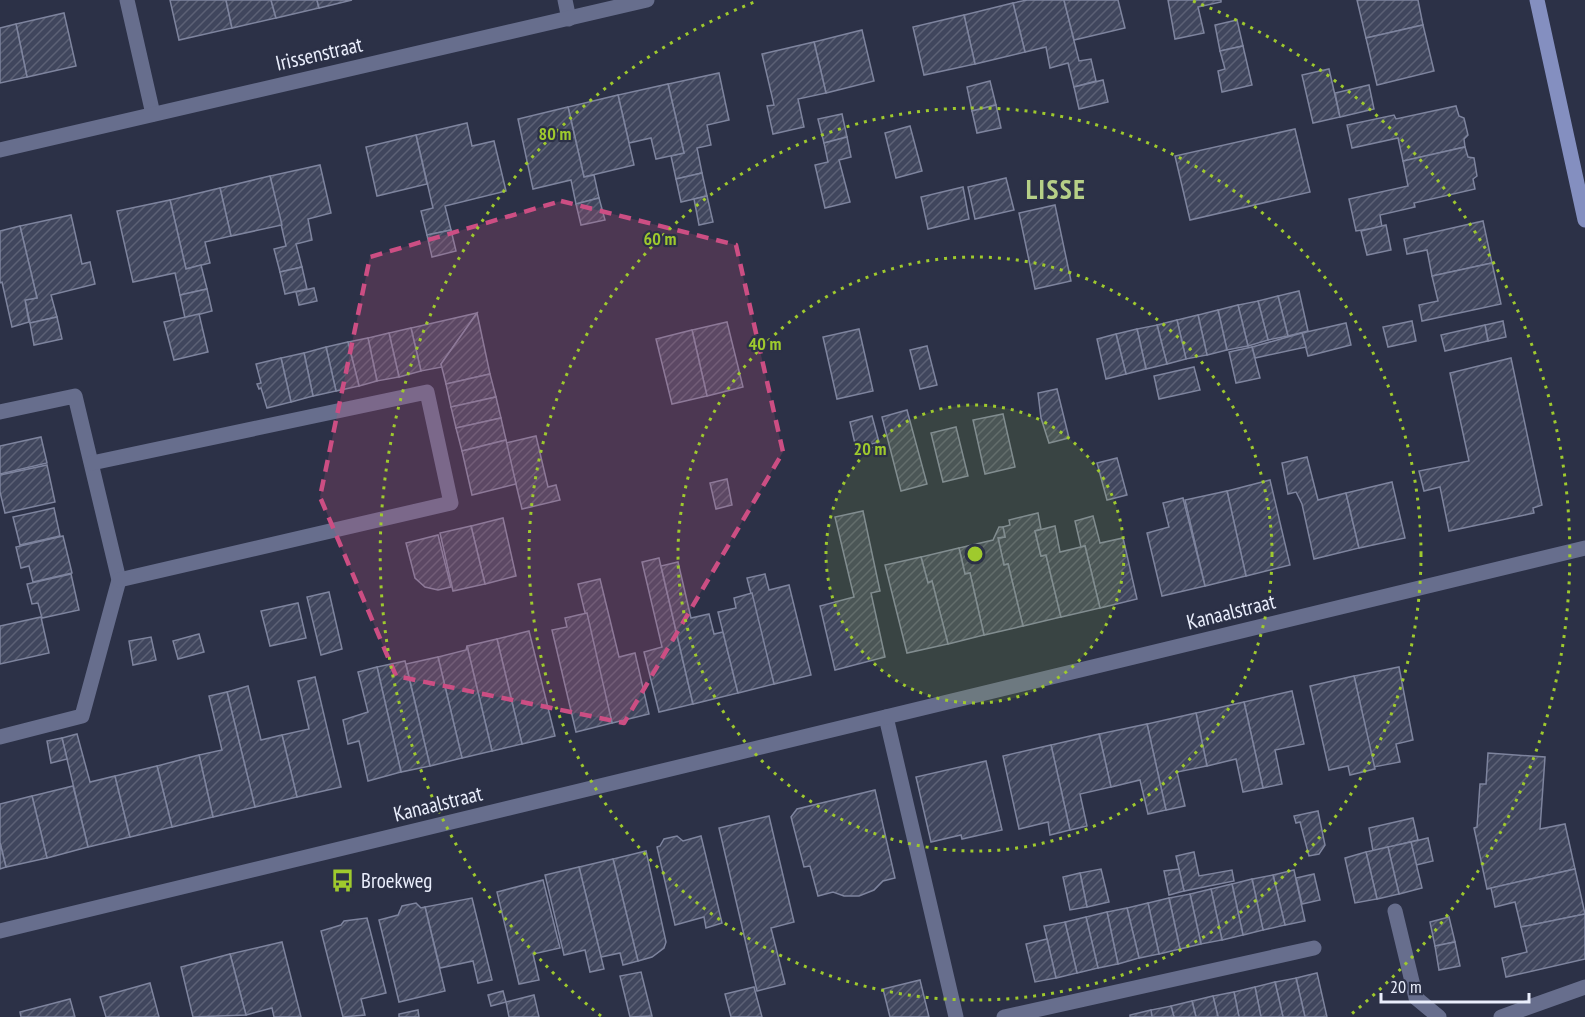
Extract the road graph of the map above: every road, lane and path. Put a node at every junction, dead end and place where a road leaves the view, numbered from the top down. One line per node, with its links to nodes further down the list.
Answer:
1 (127, 0): 6 (street)
2 (565, 0): 5 (street)
3 (647, 0): 5 (street, Irissenstraat)
4 (1537, 0): 8 (main road)
5 (569, 19): 6 (street, Irissenstraat)
6 (153, 114): 7 (street, Irissenstraat)
7 (0, 150)
8 (1585, 220)
9 (0, 412): 10 (street)
10 (92, 463): 12 (street); 12 (street)
11 (1585, 548): 13 (street, Kanaalstraat)
12 (119, 580): 14 (street)
13 (886, 717): 16 (street, Kanaalstraat); 19 (street)
14 (0, 737)
15 (1395, 911): 21 (street)
16 (0, 931)
17 (1314, 948): 20 (street)
18 (1585, 987): 22 (street)
19 (956, 1017)
20 (1004, 1017)
21 (1439, 1017)
22 (1501, 1017)

